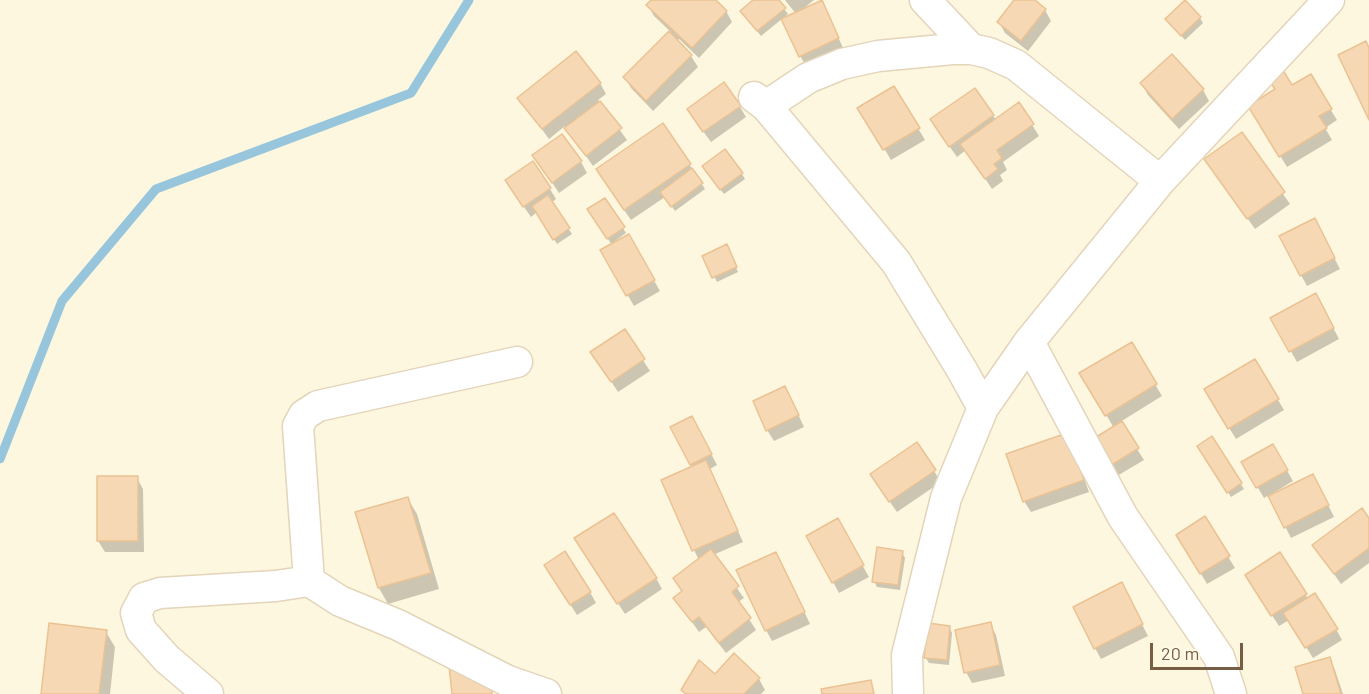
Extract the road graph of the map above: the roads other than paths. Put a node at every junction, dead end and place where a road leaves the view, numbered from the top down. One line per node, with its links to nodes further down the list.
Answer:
1 (925, 0): 3 (street)
2 (1329, 0): 4 (street)
3 (971, 49): 4 (street); 7 (street)
4 (1160, 181): 5 (street)
5 (1029, 342): 7 (street); 12 (street)
6 (517, 362): 8 (street)
7 (983, 408): 11 (street)
8 (309, 581): 9 (street); 10 (street)
9 (208, 694)
10 (546, 694)
11 (908, 694)
12 (1231, 694)

